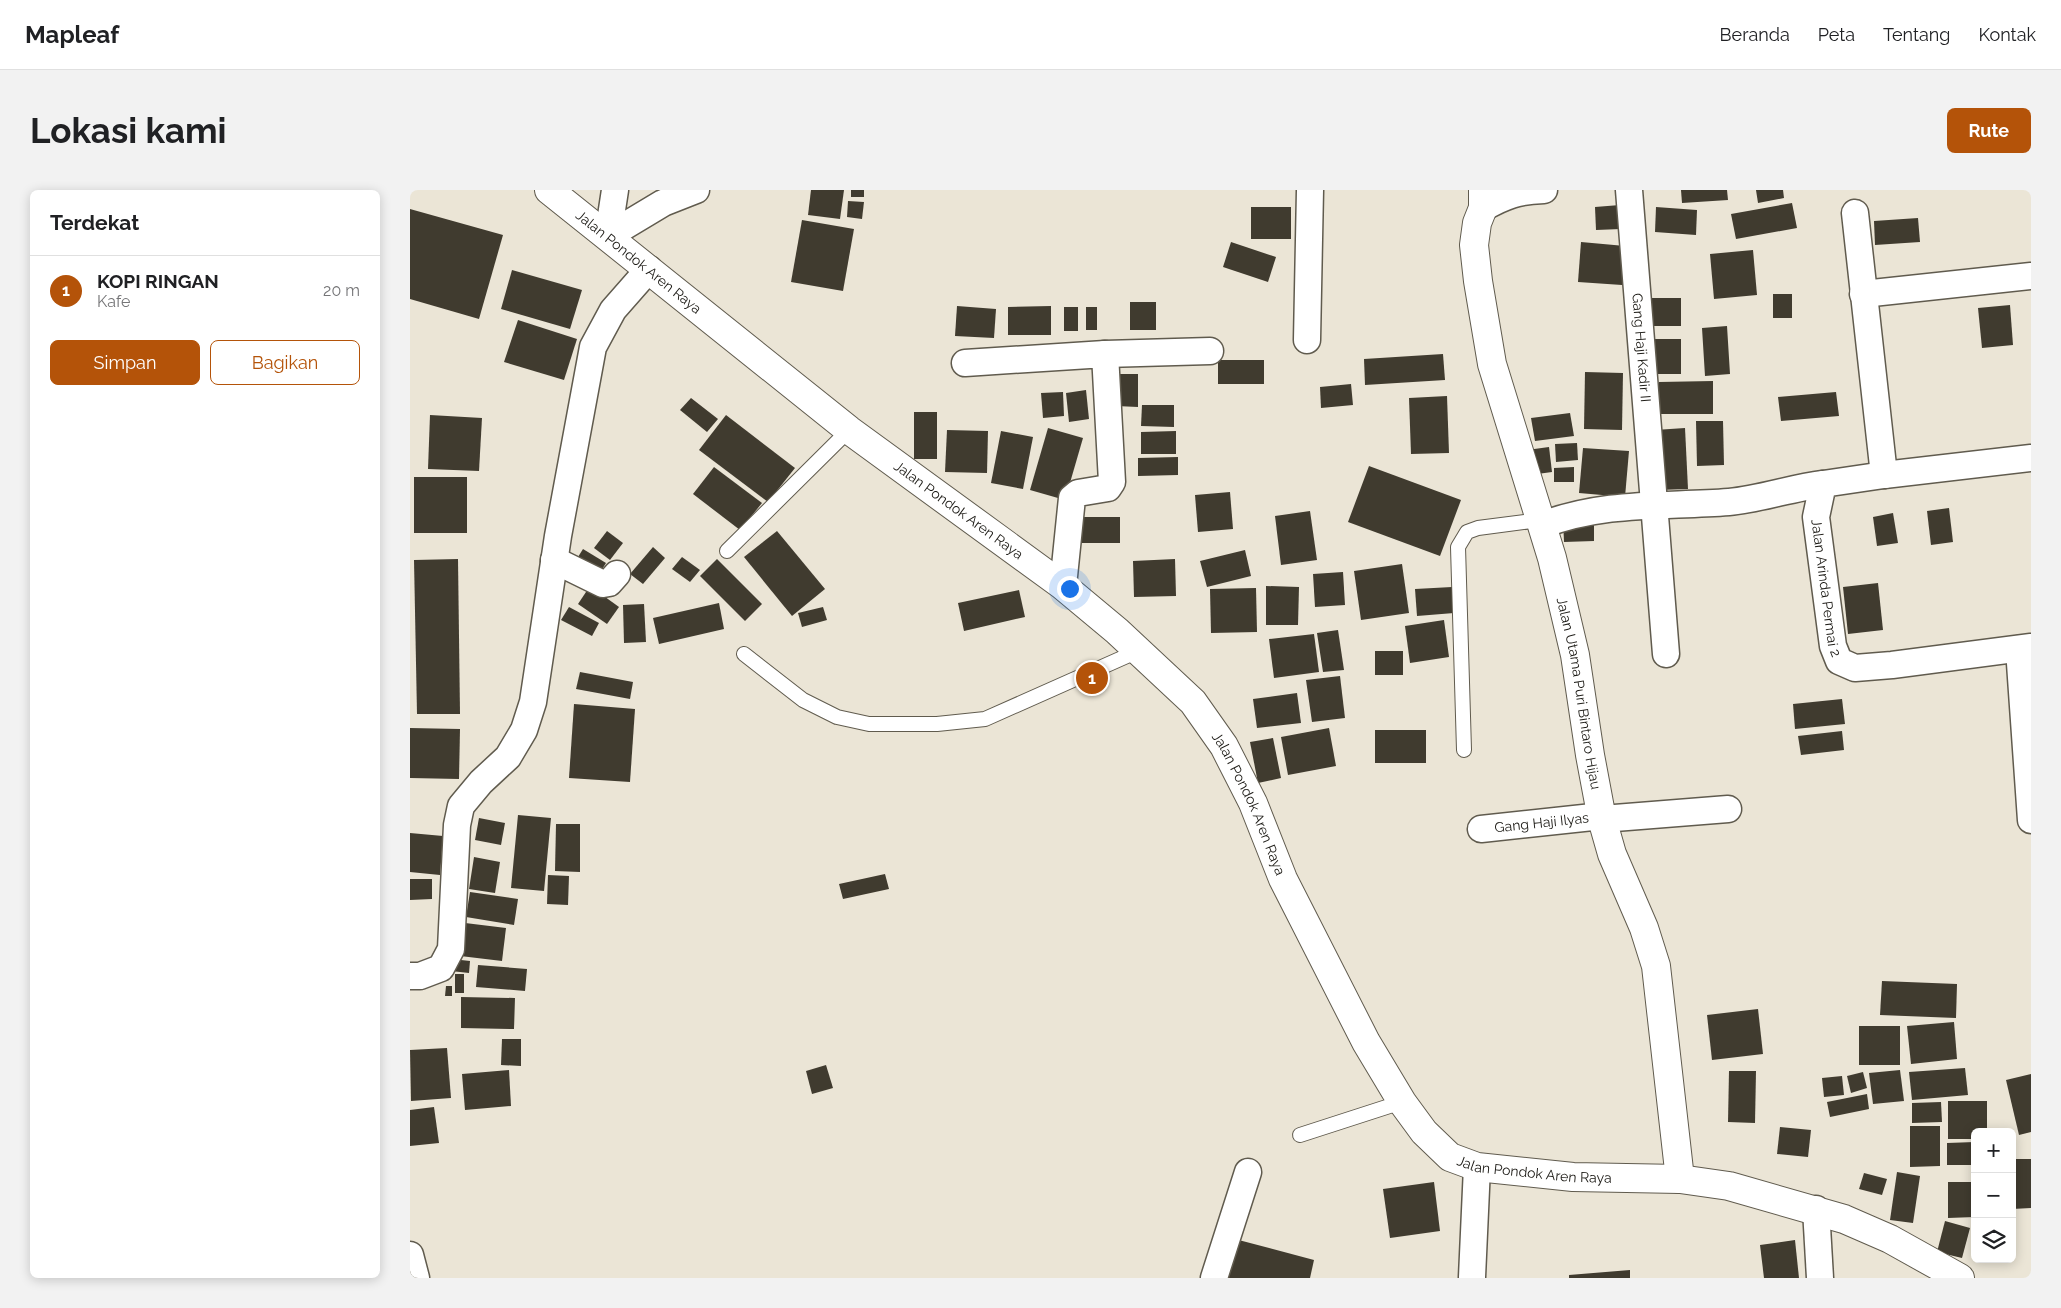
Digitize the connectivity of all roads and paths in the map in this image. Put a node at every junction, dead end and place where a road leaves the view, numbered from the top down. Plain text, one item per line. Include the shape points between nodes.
1 (549, 190) edge
2 (615, 190) edge
3 (696, 190) edge
4 (1310, 190) edge
5 (1544, 190) edge
6 (1629, 190) edge
7 (1483, 199) edge
8 (1855, 213) dead end
9 (608, 236) junction
10 (649, 269) junction
11 (2031, 276) edge
12 (1863, 294) junction
13 (1307, 340) dead end
14 (1210, 351) dead end
15 (1105, 354) junction
16 (965, 363) dead end
17 (849, 430) junction
18 (2031, 458) edge
19 (1884, 474) junction
20 (1822, 484) junction
21 (1654, 504) junction
22 (1541, 522) junction
23 (727, 552) dead end
24 (554, 560) junction
25 (617, 574) dead end
26 (1063, 586) junction
27 (2025, 648) edge
28 (1138, 651) junction
29 (744, 654) dead end
30 (1666, 654) dead end
31 (1464, 750) dead end
32 (1728, 809) dead end
33 (1602, 817) junction
34 (2031, 820) edge
35 (1481, 830) dead end
36 (410, 976) edge
37 (1402, 1102) junction
38 (1300, 1135) dead end
39 (1477, 1167) junction
40 (1248, 1172) dead end
41 (1680, 1179) junction
42 (1816, 1209) junction
43 (410, 1256) edge
44 (1472, 1277) edge
45 (416, 1278) edge
46 (1214, 1278) edge
47 (1820, 1278) edge
48 (1960, 1278) edge

1 - 9 main road, Jalan Pondok Aren Raya
2 - 9 street
3 - 9 street via 662,203
4 - 13 street
5 - 7 street, Jalan Utama Puri Bintaro Hijau
6 - 21 street, Gang Haji Kadir II
7 - 22 main road, Jalan Utama Puri Bintaro Hijau via 1474,245 1492,364
8 - 12 street
9 - 10 main road, Jalan Pondok Aren Raya
10 - 17 main road, Jalan Pondok Aren Raya
10 - 24 street via 613,310 593,347
11 - 12 street
12 - 19 street
14 - 15 street
15 - 16 street
15 - 26 street via 1112,482 1108,488 1078,493 1072,498
17 - 23 lane
17 - 26 main road, Jalan Pondok Aren Raya
18 - 19 street
19 - 20 street
20 - 21 street via 1737,501
20 - 27 street, Jalan Arinda Permai 2 via 1816,517 1833,646 1839,661 1855,668
21 - 22 street via 1616,506
21 - 30 street, Gang Haji Kadir II
22 - 31 lane via 1478,528 1467,532 1458,547
22 - 33 main road, Jalan Utama Puri Bintaro Hijau via 1575,655
24 - 25 street via 603,584 609,583
24 - 36 street via 533,702 524,730 508,757 461,806 457,825 451,948 441,968
26 - 28 main road, Jalan Pondok Aren Raya
27 - 34 street, Jalan Arinda Permai 2
28 - 29 lane via 985,719 936,724 869,724 837,717 802,700
28 - 37 main road, Jalan Pondok Aren Raya via 1193,702 1224,746 1335,984
32 - 33 street, Gang Haji Ilyas
33 - 35 street, Gang Haji Ilyas
33 - 41 main road, Jalan Utama Puri Bintaro Hijau via 1612,854 1644,928 1656,966
37 - 38 lane
37 - 39 main road, Jalan Pondok Aren Raya via 1424,1132 1450,1157
39 - 41 main road, Jalan Pondok Aren Raya via 1573,1177
39 - 44 street
40 - 46 street
41 - 42 main road, Jalan Pondok Aren Raya via 1729,1186
42 - 47 street
42 - 48 main road, Jalan Pondok Aren Raya via 1890,1240
43 - 45 street

